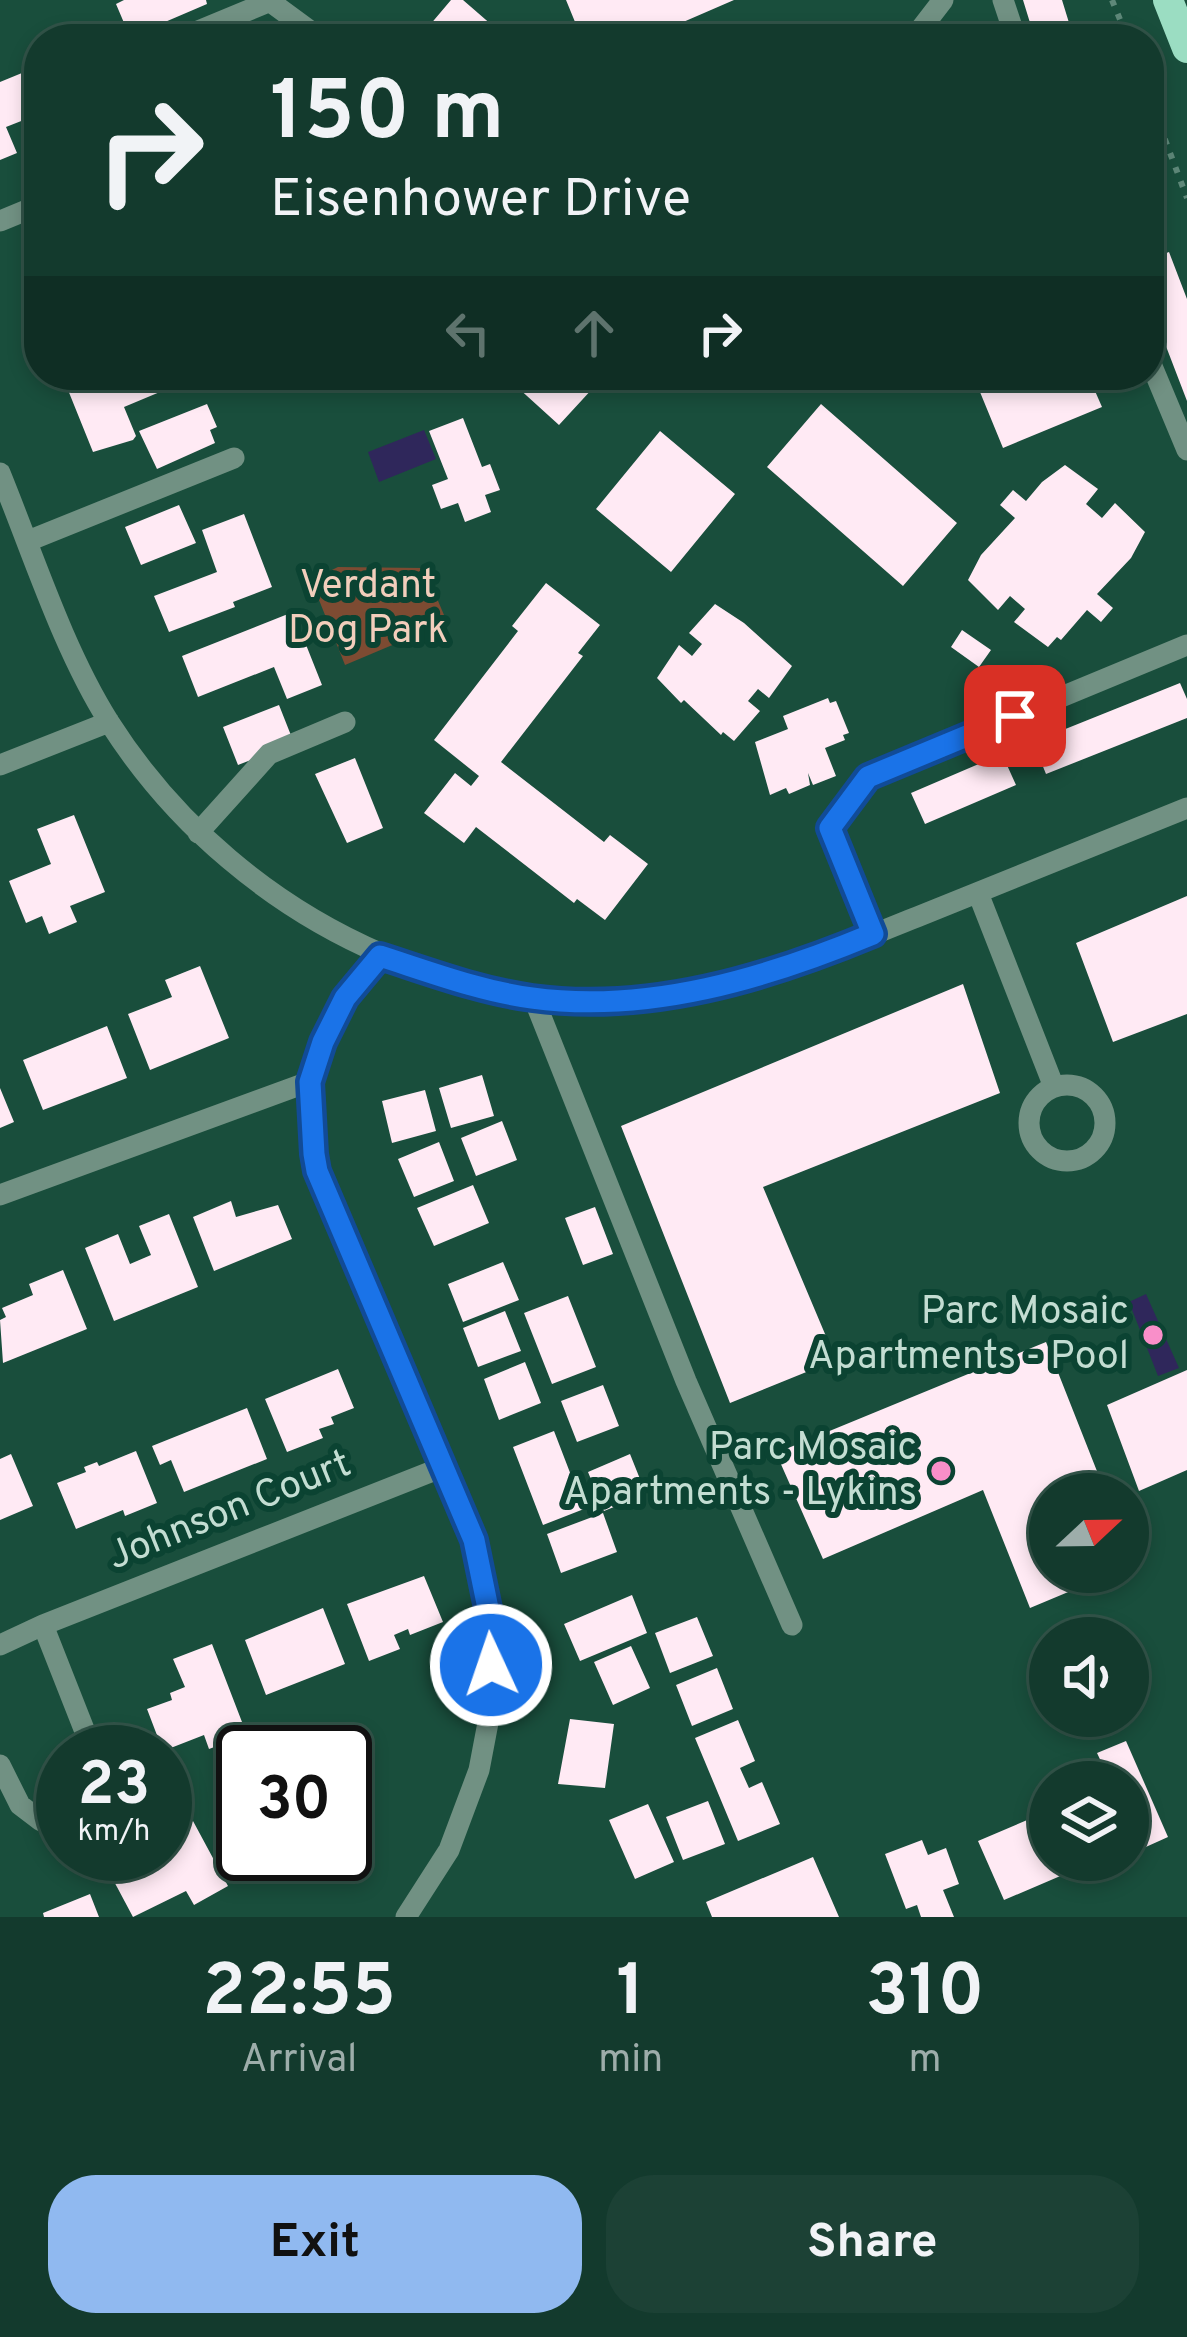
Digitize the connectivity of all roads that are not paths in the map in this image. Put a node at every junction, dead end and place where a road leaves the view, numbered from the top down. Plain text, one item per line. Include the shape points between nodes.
1 (943, 0) edge
2 (1168, 0) edge
3 (270, 1) edge
4 (215, 24) edge
5 (301, 24) edge
6 (925, 24) edge
7 (1187, 48) edge
8 (1162, 390) edge
9 (1187, 450) edge
10 (234, 458) dead end
11 (0, 472) edge
12 (28, 542) junction
13 (1187, 645) edge
14 (109, 722) junction
15 (345, 722) dead end
16 (0, 765) edge
17 (1187, 808) edge
18 (198, 833) junction
19 (978, 892) junction
20 (873, 934) junction
21 (380, 956) junction
22 (534, 999) junction
23 (310, 1082) junction
24 (1054, 1087) dead end
25 (0, 1195) edge
26 (443, 1466) junction
27 (43, 1624) junction
28 (792, 1625) dead end
29 (0, 1646) edge
30 (83, 1725) edge
31 (0, 1765) edge
32 (36, 1817) edge
33 (406, 1917) edge

1 - 6 street
2 - 7 main road
3 - 4 street
3 - 5 street
8 - 9 street
10 - 12 street
11 - 12 street
12 - 14 street
13 - 20 street via 868,777 830,828
14 - 16 street
14 - 18 street
15 - 18 street via 268,754
17 - 19 street
18 - 21 street via 301,915
19 - 20 street
19 - 24 street
20 - 22 street via 735,984 630,1000
21 - 22 street
21 - 23 street via 345,998
22 - 28 street
23 - 25 street
23 - 26 street via 317,1171
26 - 27 street, Johnson Court
26 - 33 street via 474,1540 488,1608 491,1707 479,1770 449,1850
27 - 29 street, Johnson Court
27 - 30 street
31 - 32 street via 20,1805

